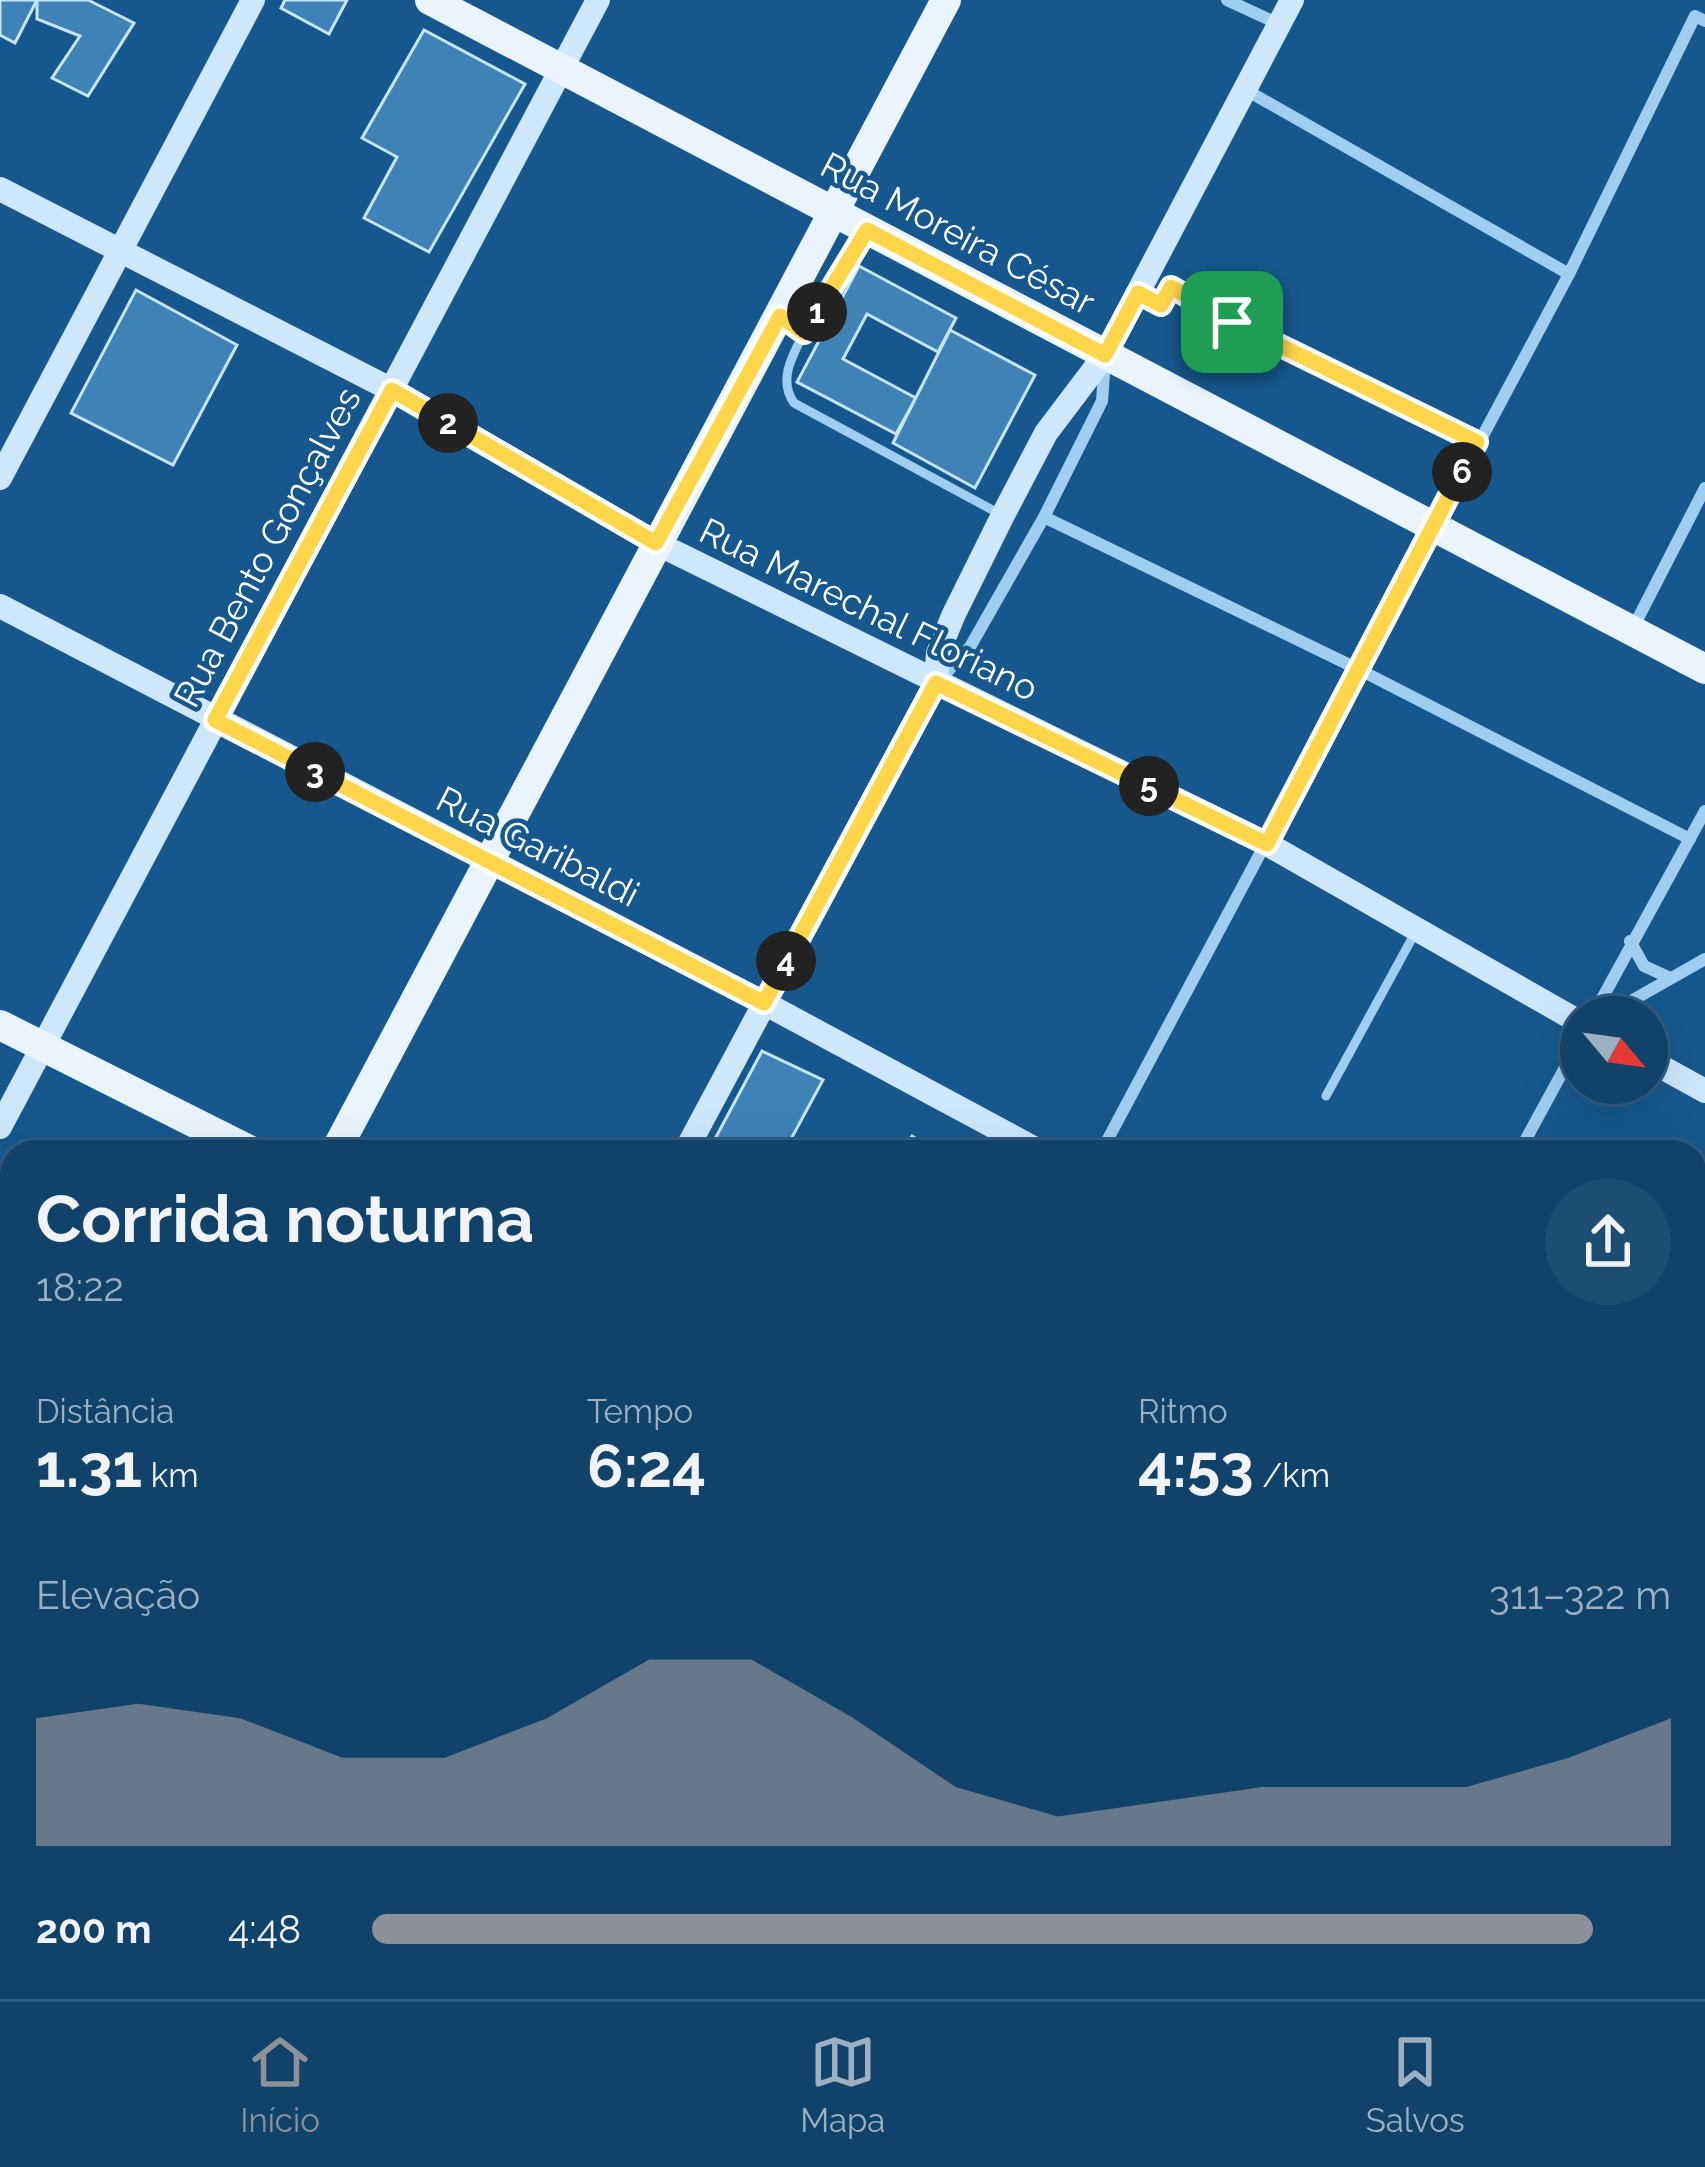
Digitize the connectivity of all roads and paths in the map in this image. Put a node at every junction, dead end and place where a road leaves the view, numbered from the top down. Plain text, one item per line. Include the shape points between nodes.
1 (253, 0) edge
2 (430, 0) edge
3 (598, 0) edge
4 (946, 0) edge
5 (1227, 0) edge
6 (1292, 0) edge
7 (1700, 18) edge
8 (1279, 25) junction
9 (562, 69) junction
10 (1245, 89) junction
11 (0, 189) edge
12 (835, 212) junction
13 (867, 230) junction
14 (120, 252) junction
15 (1569, 274) junction
16 (1138, 293) junction
17 (1232, 322) joint
18 (792, 325) junction
19 (1105, 355) junction
20 (392, 390) junction
21 (1477, 442) junction
22 (0, 478) edge
23 (1705, 488) edge
24 (1003, 515) junction
25 (1044, 517) junction
26 (1432, 527) junction
27 (656, 543) junction
28 (0, 607) edge
29 (1632, 630) junction
30 (1705, 669) edge
31 (1360, 670) junction
32 (936, 683) junction
33 (215, 720) junction
34 (1705, 812) edge
35 (1690, 839) junction
36 (1267, 844) junction
37 (490, 862) junction
38 (1417, 931) junction
39 (1630, 941) junction
40 (1705, 958) edge
41 (1668, 977) junction
42 (1602, 996) edge
43 (1637, 996) edge
44 (764, 1003) junction
45 (1560, 1011) edge
46 (0, 1025) edge
47 (42, 1047) junction
48 (1668, 1071) edge
49 (1560, 1077) edge
50 (1705, 1091) edge
51 (1326, 1096) dead end
52 (0, 1127) edge
53 (229, 1140) edge
54 (341, 1140) edge
55 (691, 1140) edge
56 (1019, 1140) edge
57 (1107, 1140) edge
58 (1526, 1140) edge

1 - 14 street
2 - 9 main road, Rua Moreira César
3 - 9 street, Rua Bento Gonçalves
4 - 12 main road
5 - 8 street
6 - 8 street
7 - 15 street
8 - 10 street
9 - 12 main road, Rua Moreira César
9 - 20 street, Rua Bento Gonçalves
10 - 15 street
10 - 16 street
11 - 14 street, Rua Marechal Floriano
12 - 13 main road, Rua Moreira César
12 - 18 main road
13 - 18 lane
13 - 19 main road, Rua Moreira César
14 - 20 street, Rua Marechal Floriano
14 - 22 street
15 - 21 street
16 - 17 path via 1161,305 1171,287
16 - 19 street
17 - 21 street
18 - 24 lane via 785,378 794,403
18 - 27 main road
19 - 24 street via 1046,433
19 - 25 street via 1102,401
19 - 26 main road, Rua Moreira César
20 - 27 street, Rua Marechal Floriano
20 - 33 street, Rua Bento Gonçalves
21 - 26 street
23 - 29 street
24 - 32 street via 938,653
25 - 31 street
25 - 32 street via 970,647
26 - 29 main road, Rua Moreira César
26 - 31 street
27 - 32 street, Rua Marechal Floriano
27 - 37 main road
28 - 33 street, Rua Garibaldi
29 - 30 main road, Rua Moreira César
31 - 35 street
31 - 36 street
32 - 36 street, Rua Marechal Floriano
32 - 44 street
33 - 37 street, Rua Garibaldi
33 - 47 street, Rua Bento Gonçalves
34 - 35 street
35 - 39 street
36 - 38 street, Rua Marechal Floriano
36 - 57 street
37 - 44 street, Rua Garibaldi
37 - 54 main road
38 - 45 street, Rua Marechal Floriano
38 - 51 lane
39 - 41 street via 1644,966
39 - 42 street
40 - 41 street
41 - 43 street
44 - 55 street
44 - 56 street, Rua Garibaldi
46 - 47 main road
47 - 52 street, Rua Bento Gonçalves
47 - 53 main road
48 - 50 street
49 - 58 street

